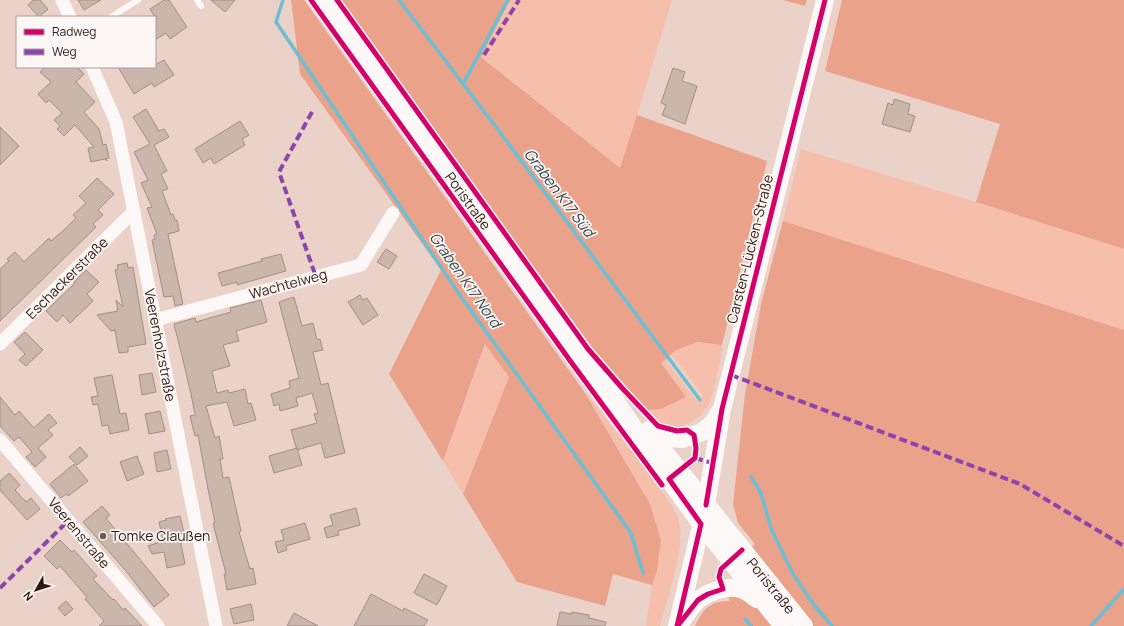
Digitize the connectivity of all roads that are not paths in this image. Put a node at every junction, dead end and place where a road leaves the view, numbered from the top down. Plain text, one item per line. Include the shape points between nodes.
1 (62, 0) edge
2 (138, 0) edge
3 (198, 0) edge
4 (323, 0) edge
5 (825, 0) edge
6 (201, 6) dead end
7 (70, 16) edge
8 (113, 16) edge
9 (92, 68) edge
10 (134, 211) junction
11 (393, 213) dead end
12 (156, 320) junction
13 (0, 344) edge
14 (615, 400) junction
15 (722, 409) junction
16 (644, 427) junction
17 (0, 440) edge
18 (706, 505) junction
19 (700, 524) junction
20 (766, 605) junction
21 (158, 626) edge
22 (216, 626) edge
23 (677, 626) edge
24 (783, 626) edge
25 (804, 626) edge

1 - 7 street
2 - 8 lane
3 - 6 lane
4 - 14 main road, Poristraße via 571,344
5 - 15 main road, Carsten-Lücken-Straße
9 - 10 street, Veerenholzstraße via 116,122
10 - 12 street, Veerenholzstraße
10 - 13 street, Eschackerstraße
11 - 12 street, Wachtelweg via 361,265
12 - 22 street, Veerenholzstraße
14 - 16 main road, Poristraße
14 - 19 main road, Poristraße
15 - 16 main road via 713,423 702,432 682,439 660,437
15 - 18 main road, Carsten-Lücken-Straße
16 - 18 main road, Poristraße
17 - 21 street, Veerenstraße
18 - 19 main road, Carsten-Lücken-Straße
18 - 25 main road, Poristraße
19 - 20 main road, Poristraße
19 - 23 main road, Carsten-Lücken-Straße
20 - 23 main road via 742,589 723,589 698,600
20 - 24 main road, Poristraße

